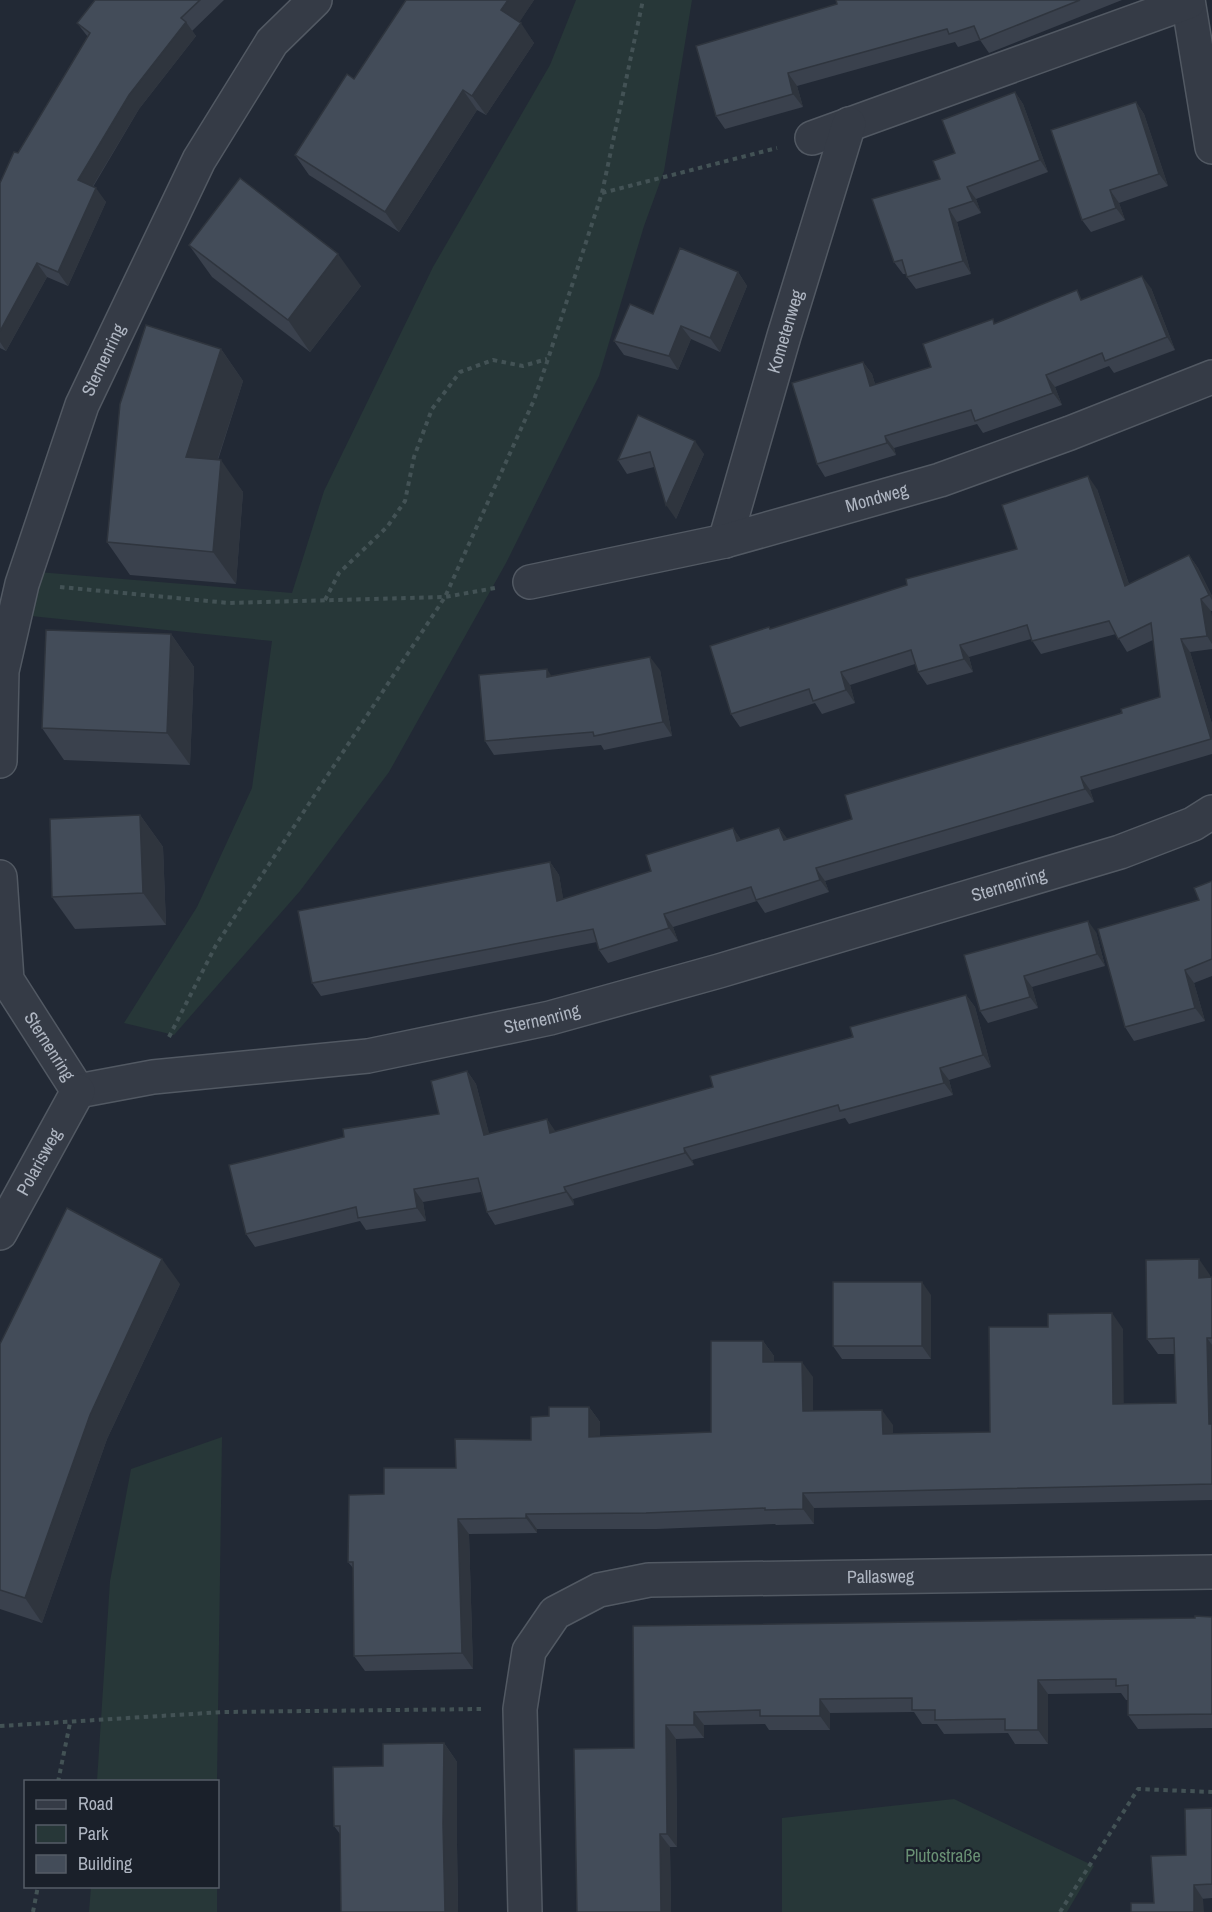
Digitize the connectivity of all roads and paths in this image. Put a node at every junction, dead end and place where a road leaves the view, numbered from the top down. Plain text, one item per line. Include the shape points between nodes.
1 (315, 0) edge
2 (643, 0) edge
3 (1188, 1) edge
4 (849, 124) junction
5 (812, 138) joint
6 (1212, 147) edge
7 (602, 193) junction
8 (548, 359) junction
9 (1212, 377) edge
10 (725, 541) junction
11 (530, 582) joint
12 (22, 584) junction
13 (445, 597) junction
14 (325, 600) junction
15 (0, 761) edge
16 (1212, 812) edge
17 (0, 877) edge
18 (153, 1077) junction
19 (78, 1090) junction
20 (0, 1233) edge
21 (1212, 1572) edge
22 (520, 1709) junction
23 (69, 1723) junction
24 (0, 1726) edge
25 (58, 1780) edge
26 (1212, 1792) edge
27 (38, 1888) edge
28 (33, 1912) edge
29 (525, 1912) edge
30 (1060, 1912) edge

1 - 12 street, Sternenring via 272,42 199,160 82,405
2 - 7 path
3 - 4 street
3 - 6 street
4 - 5 street
4 - 10 street, Kometenweg
5 - 7 path
7 - 8 path
8 - 13 path via 534,400
8 - 14 path via 524,366 493,360 460,372 432,409 414,457 405,501 387,527 339,573
9 - 10 street, Mondweg via 940,480
10 - 11 street, Mondweg
11 - 13 path
12 - 14 path via 229,603
12 - 15 street, Sternenring via 2,671
13 - 14 path
13 - 18 path via 216,945 171,1032
16 - 18 street, Sternenring via 1193,824 1120,852 550,1018 368,1056
17 - 19 street, Sternenring via 7,980
18 - 19 street, Sternenring
19 - 20 street, Polarisweg
21 - 22 street, Pallasweg via 649,1580 599,1590 555,1613 529,1652
22 - 23 path via 224,1712
22 - 29 street
23 - 24 path
23 - 25 path
26 - 30 path via 1138,1789
27 - 28 path

